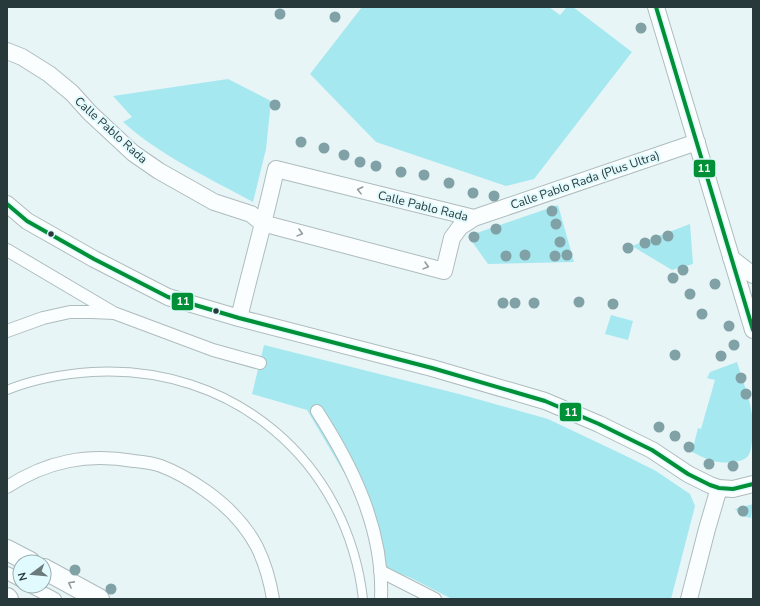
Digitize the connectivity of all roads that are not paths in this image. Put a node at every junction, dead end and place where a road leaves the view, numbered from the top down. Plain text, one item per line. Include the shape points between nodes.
1 (656, 7) edge
2 (7, 51) edge
3 (697, 142) junction
4 (7, 204) edge
5 (474, 218) junction
6 (262, 223) junction
7 (7, 250) edge
8 (731, 258) junction
9 (753, 275) edge
10 (114, 313) junction
11 (239, 318) junction
12 (753, 330) edge
13 (7, 331) edge
14 (260, 363) dead end
15 (7, 390) edge
16 (317, 411) dead end
17 (753, 484) edge
18 (7, 487) edge
19 (719, 488) junction
20 (380, 571) junction
21 (52, 573) edge
22 (45, 594) edge
23 (55, 599) edge
24 (99, 599) edge
25 (273, 599) edge
26 (363, 599) edge
27 (381, 599) edge
28 (435, 599) edge
29 (689, 599) edge

1 - 3 street
2 - 6 street, Calle Pablo Rada via 49,74 133,152 159,171 214,202 251,214
3 - 5 street, Calle Pablo Rada (Plus Ultra)
3 - 8 street
4 - 11 street via 27,221 168,297
6 -> 5 street, Calle Pablo Rada via 444,271 452,238 460,227
5 -> 6 street, Calle Pablo Rada via 276,169
6 - 11 street
7 - 10 street
8 - 9 street
8 - 12 street
10 - 13 street via 70,312 43,318
10 - 14 street via 213,350
11 - 19 street via 432,368 545,402 652,450 694,477
15 - 26 lane via 52,376 84,372 130,372 187,383 210,391 248,411 293,448 317,476 338,511 351,544
16 - 20 street via 353,473 366,506
17 - 19 street via 733,489
18 - 25 street via 52,465 80,459 117,458 167,469 195,483 237,518 257,547
19 - 29 street
20 - 27 street
20 - 28 street
24 -> 21 street
22 - 23 street

